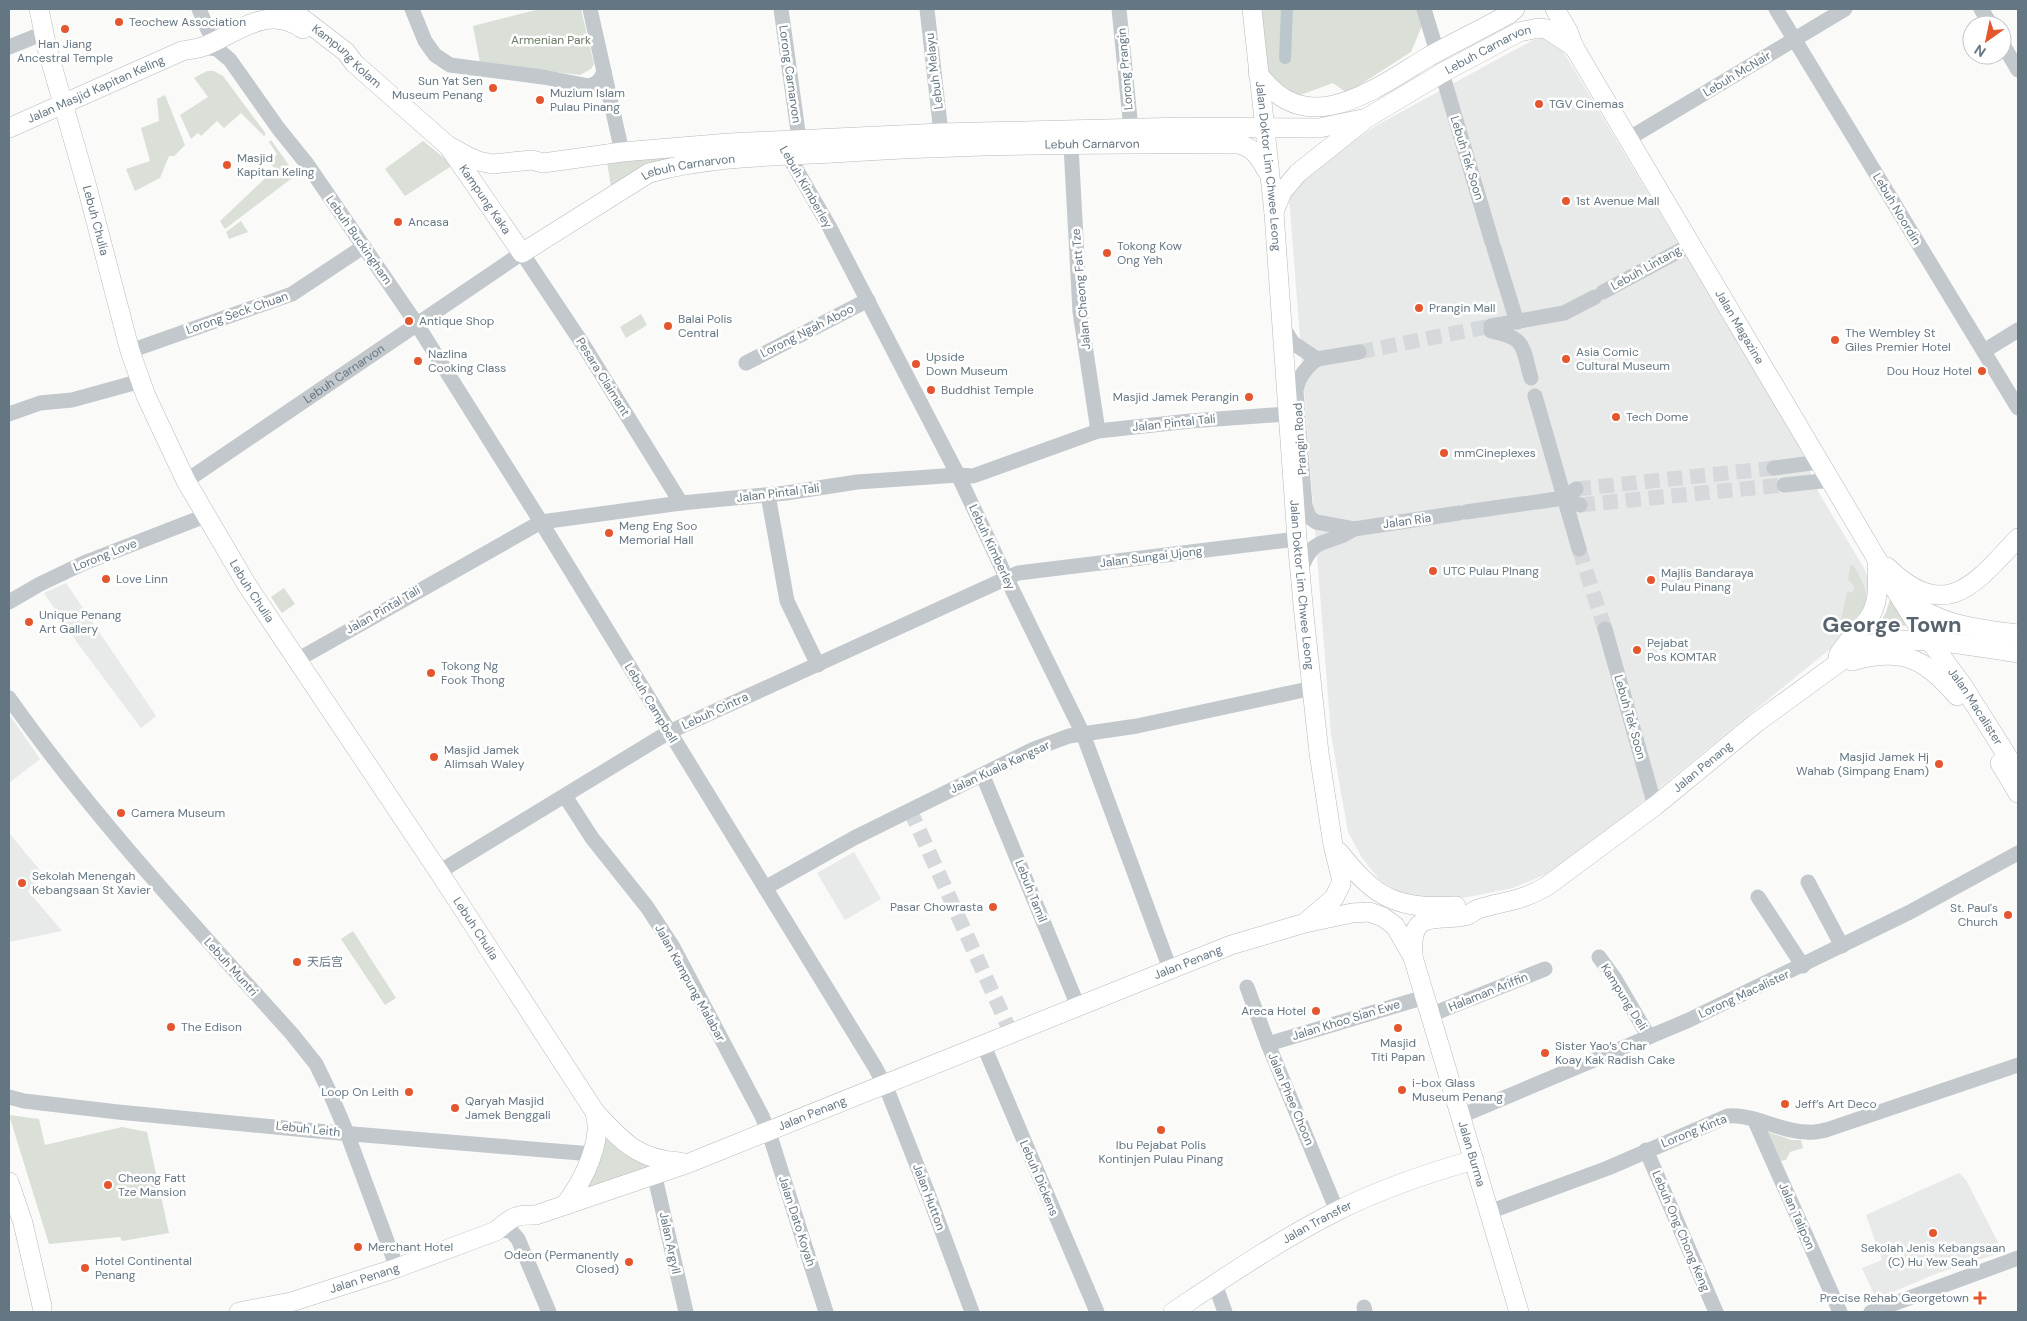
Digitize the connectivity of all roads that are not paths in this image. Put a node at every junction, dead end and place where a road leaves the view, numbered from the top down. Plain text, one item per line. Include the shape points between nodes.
1 (39, 9) edge
2 (199, 9) edge
3 (255, 9) edge
4 (290, 9) edge
5 (412, 9) edge
6 (590, 9) edge
7 (781, 9) edge
8 (927, 9) edge
9 (1119, 9) edge
10 (1252, 9) edge
11 (1424, 9) edge
12 (1515, 9) edge
13 (1555, 9) edge
14 (1776, 9) edge
15 (1845, 9) edge
16 (44, 33) junction
17 (206, 39) junction
18 (1794, 40) junction
19 (9, 47) edge
20 (1574, 47) junction
21 (1437, 52) junction
22 (354, 63) junction
23 (604, 71) junction
24 (1258, 73) junction
25 (1442, 73) junction
26 (589, 86) junction
27 (63, 105) junction
28 (614, 113) junction
29 (1366, 118) junction
30 (9, 128) edge
31 (1264, 128) junction
32 (1130, 129) junction
33 (941, 133) junction
34 (799, 139) junction
35 (1628, 139) junction
36 (448, 145) junction
37 (1071, 146) junction
38 (784, 148) junction
39 (622, 152) junction
40 (543, 163) junction
41 (1269, 174) junction
42 (483, 196) junction
43 (1274, 212) junction
44 (1690, 244) junction
45 (363, 247) junction
46 (522, 253) junction
47 (868, 300) junction
48 (1517, 322) junction
49 (416, 323) junction
50 (1281, 323) junction
51 (2018, 330) edge
52 (130, 351) junction
53 (1984, 351) junction
54 (1359, 352) tunnel mouth
55 (1317, 359) junction
56 (746, 363) dead end
57 (1531, 378) dead end
58 (141, 381) junction
59 (1535, 396) dead end
60 (2018, 408) edge
61 (9, 414) edge
62 (1287, 414) junction
63 (1098, 431) junction
64 (1819, 462) junction
65 (1774, 468) tunnel mouth
66 (958, 475) junction
67 (1831, 480) junction
68 (186, 481) junction
69 (1784, 485) tunnel mouth
70 (1570, 493) junction
71 (768, 495) junction
72 (681, 503) junction
73 (1580, 505) dead end
74 (205, 516) junction
75 (541, 522) junction
76 (1316, 522) joint
77 (1354, 529) junction
78 (2018, 538) edge
79 (1297, 539) junction
80 (1579, 549) tunnel mouth
81 (1877, 557) junction
82 (1300, 572) junction
83 (1006, 578) junction
84 (1891, 583) junction
85 (9, 602) edge
86 (1605, 629) tunnel mouth
87 (2018, 634) edge
88 (1931, 642) junction
89 (2018, 653) edge
90 (297, 660) junction
91 (818, 665) junction
92 (1834, 665) junction
93 (1313, 688) junction
94 (9, 698) edge
95 (669, 732) junction
96 (1083, 734) junction
97 (2018, 773) edge
98 (983, 776) junction
99 (2018, 793) edge
100 (564, 796) junction
101 (1655, 806) junction
102 (1333, 845) junction
103 (2018, 853) edge
104 (438, 872) junction
105 (1808, 882) dead end
106 (765, 888) junction
107 (1758, 897) dead end
108 (1477, 909) junction
109 (1383, 917) joint
110 (1305, 923) junction
111 (1842, 946) junction
112 (1412, 957) junction
113 (1599, 958) dead end
114 (1803, 966) junction
115 (1170, 969) junction
116 (1545, 969) dead end
117 (1247, 987) dead end
118 (1425, 997) junction
119 (1078, 1006) junction
120 (1430, 1015) junction
121 (1648, 1037) junction
122 (983, 1044) junction
123 (1268, 1044) junction
124 (2018, 1065) edge
125 (884, 1083) junction
126 (14, 1101) edge
127 (595, 1112) junction
128 (1461, 1116) junction
129 (1754, 1119) junction
130 (768, 1130) junction
131 (348, 1133) junction
132 (1646, 1150) junction
133 (592, 1154) junction
134 (1474, 1160) junction
135 (689, 1163) junction
136 (654, 1173) junction
137 (9, 1182) edge
138 (565, 1205) junction
139 (1338, 1211) junction
140 (1489, 1212) junction
141 (536, 1215) junction
142 (498, 1230) junction
143 (522, 1247) junction
144 (2018, 1258) edge
145 (396, 1268) junction
146 (1215, 1284) junction
147 (44, 1310) edge
148 (239, 1312) edge
149 (549, 1312) edge
150 (686, 1312) edge
151 (826, 1312) edge
152 (972, 1312) edge
153 (1097, 1312) edge
154 (1173, 1312) edge
155 (1226, 1312) edge
156 (1519, 1312) edge
157 (1716, 1312) edge
158 (1840, 1312) edge
159 (1872, 1312) edge

1 - 16 main road, Lebuh Chulia
2 - 17 street
3 - 17 main road, Jalan Masjid Kapitan Keling
4 - 22 main road, Kampung Kolam via 346,52
5 - 26 street via 430,48 450,65
6 - 23 street
7 - 34 street, Lorong Carnarvon
8 - 33 street, Lebuh Melayu
9 - 32 street, Lorong Prangin
10 - 24 main road, Jalan Doktor Lim Chwee Leong
11 - 21 street
12 - 21 main road, Lebuh Carnarvon
13 - 20 main road, Jalan Magazine
14 - 18 street, Lebuh Noordin
15 - 18 street, Lebuh McNair
16 - 19 street
16 - 27 main road, Lebuh Chulia
17 - 22 main road, Jalan Masjid Kapitan Keling via 258,21 284,19
17 - 27 main road, Jalan Masjid Kapitan Keling via 195,37 182,51
17 - 45 street, Lebuh Buckingham via 230,60
18 - 35 street, Lebuh McNair
18 - 53 street, Lebuh Noordin
20 - 25 main road, Lebuh Carnarvon via 1547,29 1529,29
20 - 35 main road, Jalan Magazine
21 - 24 main road, Lebuh Carnarvon via 1357,99 1335,106 1307,106 1279,96 1268,88
22 - 36 main road, Kampung Kolam
23 - 26 street via 601,79
23 - 28 street
24 - 31 main road, Jalan Doktor Lim Chwee Leong
25 - 29 main road, Lebuh Carnarvon
25 - 48 street, Lebuh Tek Soon
26 - 28 street
27 - 30 main road, Jalan Masjid Kapitan Keling
27 - 52 main road, Lebuh Chulia
28 - 39 street
29 - 31 main road, Lebuh Carnarvon via 1319,128
29 - 43 main road via 1298,173 1282,192
31 - 32 main road, Lebuh Carnarvon
31 - 41 main road, Jalan Doktor Lim Chwee Leong
32 - 33 main road, Lebuh Carnarvon
33 - 34 main road, Lebuh Carnarvon
34 - 38 main road, Lebuh Carnarvon
35 - 44 main road, Jalan Magazine
36 - 40 main road, Lebuh Carnarvon via 487,163 532,160
36 - 42 main road, Kampung Kaka
37 - 38 main road, Lebuh Carnarvon
37 - 41 main road, Lebuh Carnarvon via 1239,144 1258,155
37 - 63 street, Jalan Cheong Fatt Tze via 1080,312
38 - 39 main road, Lebuh Carnarvon
38 - 46 main road, Lebuh Carnarvon via 649,174
38 - 47 street, Lebuh Kimberley
39 - 40 main road, Lebuh Carnarvon
40 - 42 main road, Lebuh Carnarvon via 536,168 497,172 490,178
41 - 43 main road, Jalan Doktor Lim Chwee Leong
42 - 46 main road, Kampung Kaka
43 - 50 main road, Jalan Doktor Lim Chwee Leong
44 - 48 street, Lebuh Lintang via 1564,313
44 - 64 main road, Jalan Magazine
45 - 49 street, Lebuh Buckingham
45 - 52 street, Lorong Seck Chuan via 292,294
46 - 49 street, Lebuh Carnarvon
46 - 72 street, Pesara Claimant
47 - 56 street, Lorong Ngah Aboo
47 - 66 street, Lebuh Kimberley
48 - 57 street, Lebuh Lintang via 1491,328 1519,340
49 - 68 street, Lebuh Carnarvon
49 - 75 street, Lebuh Campbell
50 - 55 street, Jalan Doktor Lim Chwee Leong via 1293,343
50 - 62 main road, Jalan Doktor Lim Chwee Leong
51 - 53 street
52 - 58 main road, Lebuh Chulia
53 - 60 street, Lebuh Noordin
54 - 55 street
55 - 76 street, Prangin Road via 1306,368 1296,391 1305,505 1309,517
58 - 61 street via 72,400 40,403
58 - 68 main road, Lebuh Chulia
59 - 70 street
62 - 63 street, Jalan Pintal Tali
62 - 79 main road, Jalan Doktor Lim Chwee Leong
63 - 66 street, Jalan Pintal Tali via 973,476
64 - 65 street
64 - 67 main road, Jalan Magazine
66 - 71 street, Jalan Pintal Tali via 857,482
66 - 83 street, Lebuh Kimberley
67 - 69 street
67 - 81 main road, Jalan Magazine
68 - 74 main road, Lebuh Chulia
70 - 73 street
70 - 77 street, Jalan Ria
70 - 80 street
71 - 72 street, Jalan Pintal Tali
71 - 91 street via 787,601
72 - 75 street, Jalan Pintal Tali
74 - 85 street, Lorong Love via 84,563
74 - 90 main road, Lebuh Chulia
75 - 90 street, Jalan Pintal Tali
75 - 95 street, Lebuh Campbell
76 - 77 street, Jalan Ria
77 - 82 street, Jalan Ria via 1312,547
78 - 81 main road via 1979,579 1948,595 1932,594 1912,586 1897,577
79 - 82 main road, Jalan Doktor Lim Chwee Leong
79 - 83 street, Jalan Sungai Ujong via 1023,572
81 - 84 main road, Jalan Magazine
81 - 92 main road via 1875,606
82 - 93 main road, Jalan Doktor Lim Chwee Leong
83 - 91 street, Lebuh Cintra
83 - 96 street, Lebuh Kimberley
84 - 87 main road via 1921,609 1938,618 1970,628
84 - 88 main road, Jalan Magazine
86 - 101 street, Lebuh Tek Soon
88 - 89 main road, Jalan Penang
88 - 92 main road, Jalan Penang via 1874,643 1860,647
88 - 97 main road, Jalan Macalister
90 - 104 main road, Lebuh Chulia
91 - 95 street, Lebuh Cintra
92 - 99 main road, Jalan Macalister via 1887,654 1928,666 1957,696
92 - 101 main road, Jalan Penang
93 - 96 street, Jalan Kuala Kangsar via 1137,726
93 - 102 main road, Jalan Doktor Lim Chwee Leong
94 - 131 street, Lebuh Muntri via 110,830 316,1064
95 - 100 street, Lebuh Cintra
95 - 106 street, Lebuh Campbell
96 - 98 street, Jalan Kuala Kangsar via 1034,749
96 - 115 street, Lebuh Kimberley
98 - 106 street, Jalan Kuala Kangsar via 854,838
98 - 119 street, Lebuh Tamil
100 - 104 street, Lebuh Cintra
100 - 130 street, Jalan Kampung Malabar via 673,947
101 - 108 main road, Jalan Penang via 1532,895
102 - 108 main road, Jalan Penang via 1362,881 1396,902 1415,907 1466,905
102 - 110 main road, Jalan Doktor Lim Chwee Leong via 1341,877 1338,891 1329,904
103 - 111 street, Lorong Macalister
104 - 127 main road, Lebuh Chulia
105 - 111 street
106 - 125 street, Lebuh Campbell
107 - 114 street
108 - 112 main road, Jalan Penang via 1468,915 1419,925 1414,934
109 - 110 main road, Jalan Penang via 1361,912
109 - 112 main road, Jalan Burma via 1395,926
110 - 115 main road, Jalan Penang via 1253,937
111 - 114 street, Lorong Macalister
112 - 118 main road, Jalan Burma
113 - 121 street, Kampung Deli via 1615,979
114 - 121 street, Lorong Macalister
115 - 119 main road, Jalan Penang
116 - 120 street, Halaman Ariffin
117 - 123 street, Jalan Phee Choon
118 - 120 main road, Jalan Burma
118 - 123 street, Jalan Khoo Sian Ewe
119 - 122 main road, Jalan Penang
120 - 128 main road, Jalan Burma
121 - 128 street, Lorong Macalister
122 - 125 main road, Jalan Penang
122 - 153 street, Lebuh Dickens
123 - 139 street, Jalan Phee Choon
124 - 129 street, Lorong Kinta via 1826,1130 1805,1133
125 - 130 main road, Jalan Penang
125 - 152 street, Jalan Hutton
126 - 131 street, Lebuh Leith
127 - 133 main road via 598,1130
127 - 135 main road, Lebuh Chulia via 635,1150 661,1161
128 - 134 main road, Jalan Burma
129 - 132 street, Lorong Kinta via 1728,1116
129 - 158 street, Jalan Talipon
130 - 135 main road, Jalan Penang
130 - 151 street, Jalan Dato Koyah
131 - 133 street, Lebuh Leith
131 - 145 street, Lebuh Muntri
132 - 140 street, Lorong Kinta via 1608,1168
132 - 157 street, Lebuh Ong Chong Keng
133 - 138 main road
134 - 139 main road, Jalan Transfer via 1400,1184
134 - 140 main road, Jalan Burma
135 - 136 main road, Jalan Penang
136 - 138 main road, Jalan Penang
136 - 150 street, Jalan Argyll
137 - 147 main road via 23,1223
138 - 141 main road, Jalan Penang
139 - 146 main road, Jalan Transfer
140 - 156 main road, Jalan Burma
141 - 142 main road, Jalan Penang via 522,1214 504,1222
141 - 143 street via 524,1231
142 - 143 street via 511,1231
142 - 145 main road, Jalan Penang
143 - 149 street
144 - 159 street
145 - 148 main road, Jalan Penang via 291,1302
146 - 154 main road, Jalan Transfer
146 - 155 street

